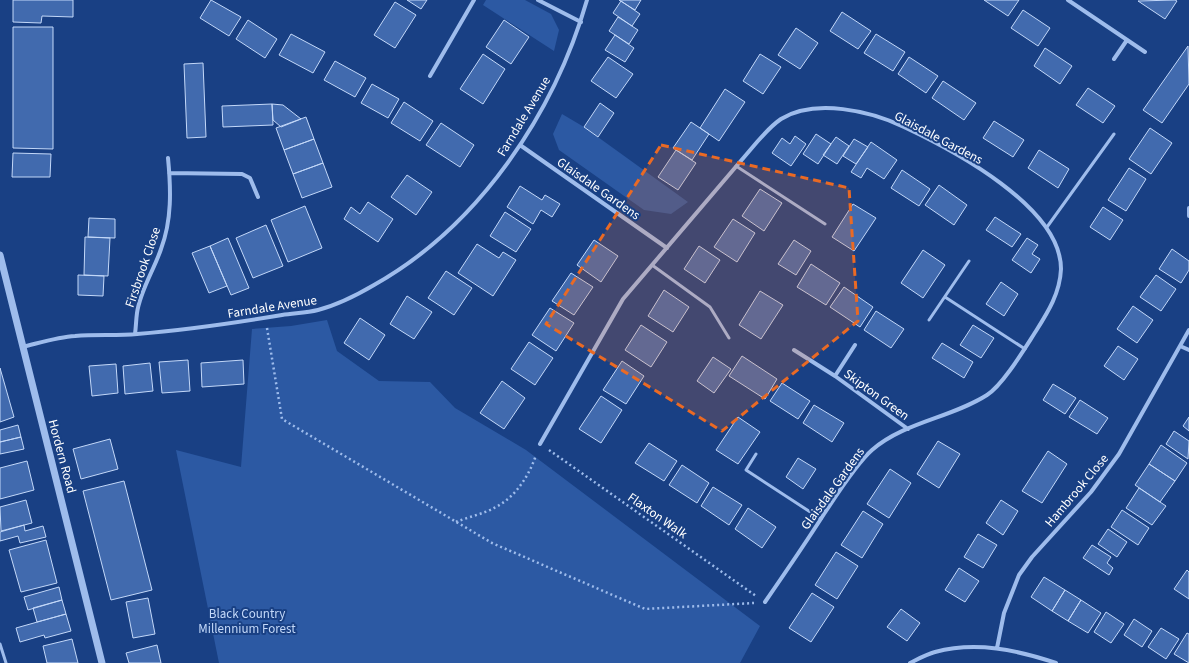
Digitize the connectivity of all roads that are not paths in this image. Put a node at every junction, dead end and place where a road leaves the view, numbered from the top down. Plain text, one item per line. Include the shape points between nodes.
1 (474, 0) edge
2 (538, 0) edge
3 (588, 0) edge
4 (1068, 0) edge
5 (581, 22) junction
6 (1127, 40) junction
7 (1145, 52) dead end
8 (1114, 59) dead end
9 (430, 76) dead end
10 (1114, 134) dead end
11 (520, 145) junction
12 (168, 158) dead end
13 (736, 166) junction
14 (170, 173) junction
15 (258, 197) dead end
16 (1189, 208) edge
17 (1189, 216) edge
18 (824, 224) dead end
19 (1047, 228) junction
20 (667, 248) junction
21 (0, 255) edge
22 (970, 261) dead end
23 (652, 265) junction
24 (946, 297) junction
25 (929, 320) dead end
26 (1189, 330) edge
27 (135, 334) junction
28 (729, 338) dead end
29 (854, 345) dead end
30 (1180, 346) junction
31 (22, 347) junction
32 (1024, 349) junction
33 (794, 350) dead end
34 (1189, 350) edge
35 (835, 376) junction
36 (908, 429) junction
37 (540, 444) road end
38 (756, 454) dead end
39 (821, 519) junction
40 (765, 602) road end
41 (0, 644) edge
42 (996, 648) junction
43 (6, 663) edge
44 (102, 663) edge
45 (910, 663) edge
46 (1056, 663) edge

1 - 9 street
2 - 5 street
3 - 5 street, Farndale Avenue
4 - 6 street
5 - 11 street, Farndale Avenue via 567,60
6 - 7 street
6 - 8 street
10 - 19 lane
11 - 20 street, Glaisdale Gardens
11 - 27 street, Farndale Avenue via 472,207 449,230 394,274 359,294 318,310
12 - 14 street, Firsbrook Close
13 - 18 lane
13 - 19 street, Glaisdale Gardens via 769,128 783,118 808,110 833,108 861,112 891,121 962,157 1031,208
13 - 20 street, Glaisdale Gardens
14 - 15 street via 242,174 250,178
14 - 27 street, Firsbrook Close via 166,232 141,298
16 - 17 street
19 - 32 street, Glaisdale Gardens via 1056,244 1061,268 1059,286 1052,305
20 - 23 street, Glaisdale Gardens
21 - 31 street, Hordern Road
22 - 24 lane
23 - 28 lane via 710,307
23 - 37 street, Glaisdale Gardens via 623,299
24 - 25 lane
24 - 32 lane
26 - 30 street, Hambrook Close
27 - 31 street, Farndale Avenue via 73,336
29 - 35 street, Skipton Green
30 - 34 street
30 - 42 street, Hambrook Close via 1119,454 1019,575 1004,613
31 - 44 street, Hordern Road
32 - 36 street, Glaisdale Gardens via 989,394 940,418
33 - 35 street, Skipton Green
35 - 36 street, Skipton Green
36 - 39 street, Glaisdale Gardens via 871,450
38 - 39 lane via 746,470
39 - 40 street, Glaisdale Gardens
41 - 43 lane
42 - 45 street via 965,647 935,652
42 - 46 street via 1026,653

